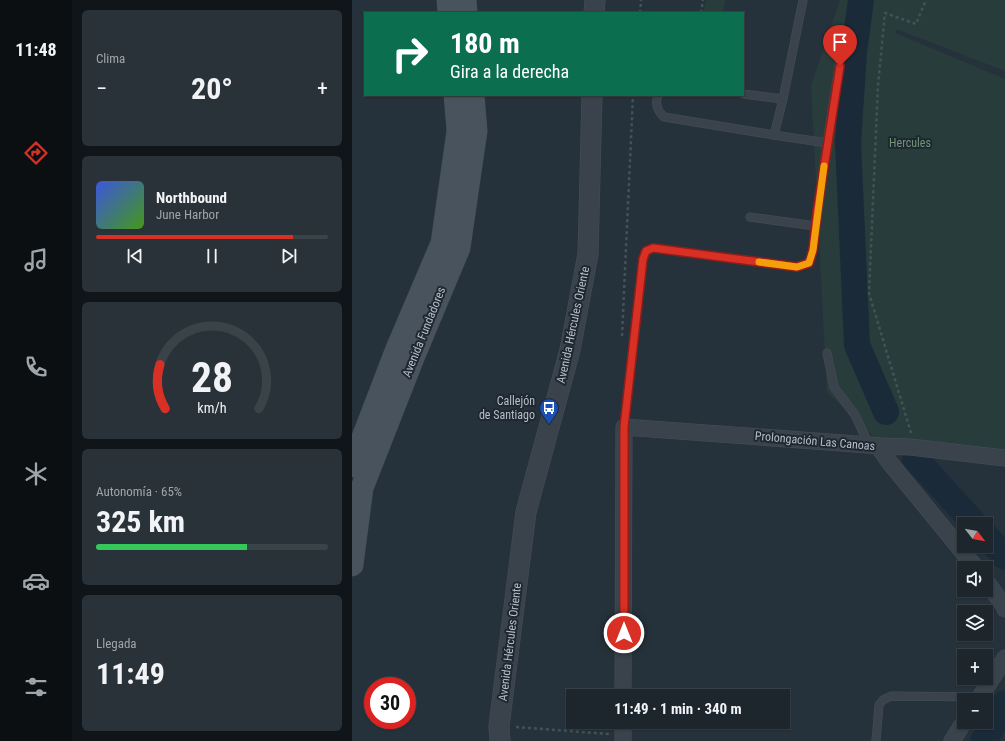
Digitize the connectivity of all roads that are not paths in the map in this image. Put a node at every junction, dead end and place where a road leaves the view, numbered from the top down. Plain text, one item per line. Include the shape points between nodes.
1 (448, 0) edge
2 (465, 0) edge
3 (595, 0) edge
4 (804, 0) edge
5 (449, 12) edge
6 (466, 12) edge
7 (594, 12) edge
8 (844, 35) dead end
9 (744, 94) edge
10 (455, 96) edge
11 (473, 96) edge
12 (592, 96) edge
13 (658, 96) edge
14 (784, 99) junction
15 (774, 135) junction
16 (827, 143) junction
17 (750, 217) dead end
18 (815, 226) junction
19 (827, 353) dead end
20 (624, 427) junction
21 (873, 446) junction
22 (1005, 458) edge
23 (352, 466) edge
24 (970, 561) edge
25 (352, 564) edge
26 (993, 591) edge
27 (1005, 609) edge
28 (1005, 658) edge
29 (623, 689) edge
30 (983, 693) edge
31 (957, 698) edge
32 (960, 729) edge
33 (500, 734) edge
34 (876, 741) edge
35 (952, 741) edge

1 - 5 main road
2 - 6 main road
3 - 7 street
4 - 14 lane
8 - 16 lane
9 - 14 lane
10 - 23 main road, Avenida Fundadores via 458,131 442,244 396,351
11 - 25 main road, Avenida Fundadores via 476,131 459,248 362,488
12 - 33 street, Avenida Hércules Oriente via 588,254 570,350 526,512
13 - 15 lane via 658,110 664,117
14 - 15 lane
15 - 16 lane
16 - 18 lane
17 - 18 lane
18 - 20 lane via 809,263 797,267 653,248 646,251
19 - 21 lane via 834,387 855,415
20 - 21 street, Prolongación Las Canoas
20 - 29 street
21 - 22 street, Prolongación Las Canoas
21 - 24 street via 890,463
26 - 27 street
28 - 30 street
31 - 34 lane via 891,696 883,700 879,705
32 - 35 street

